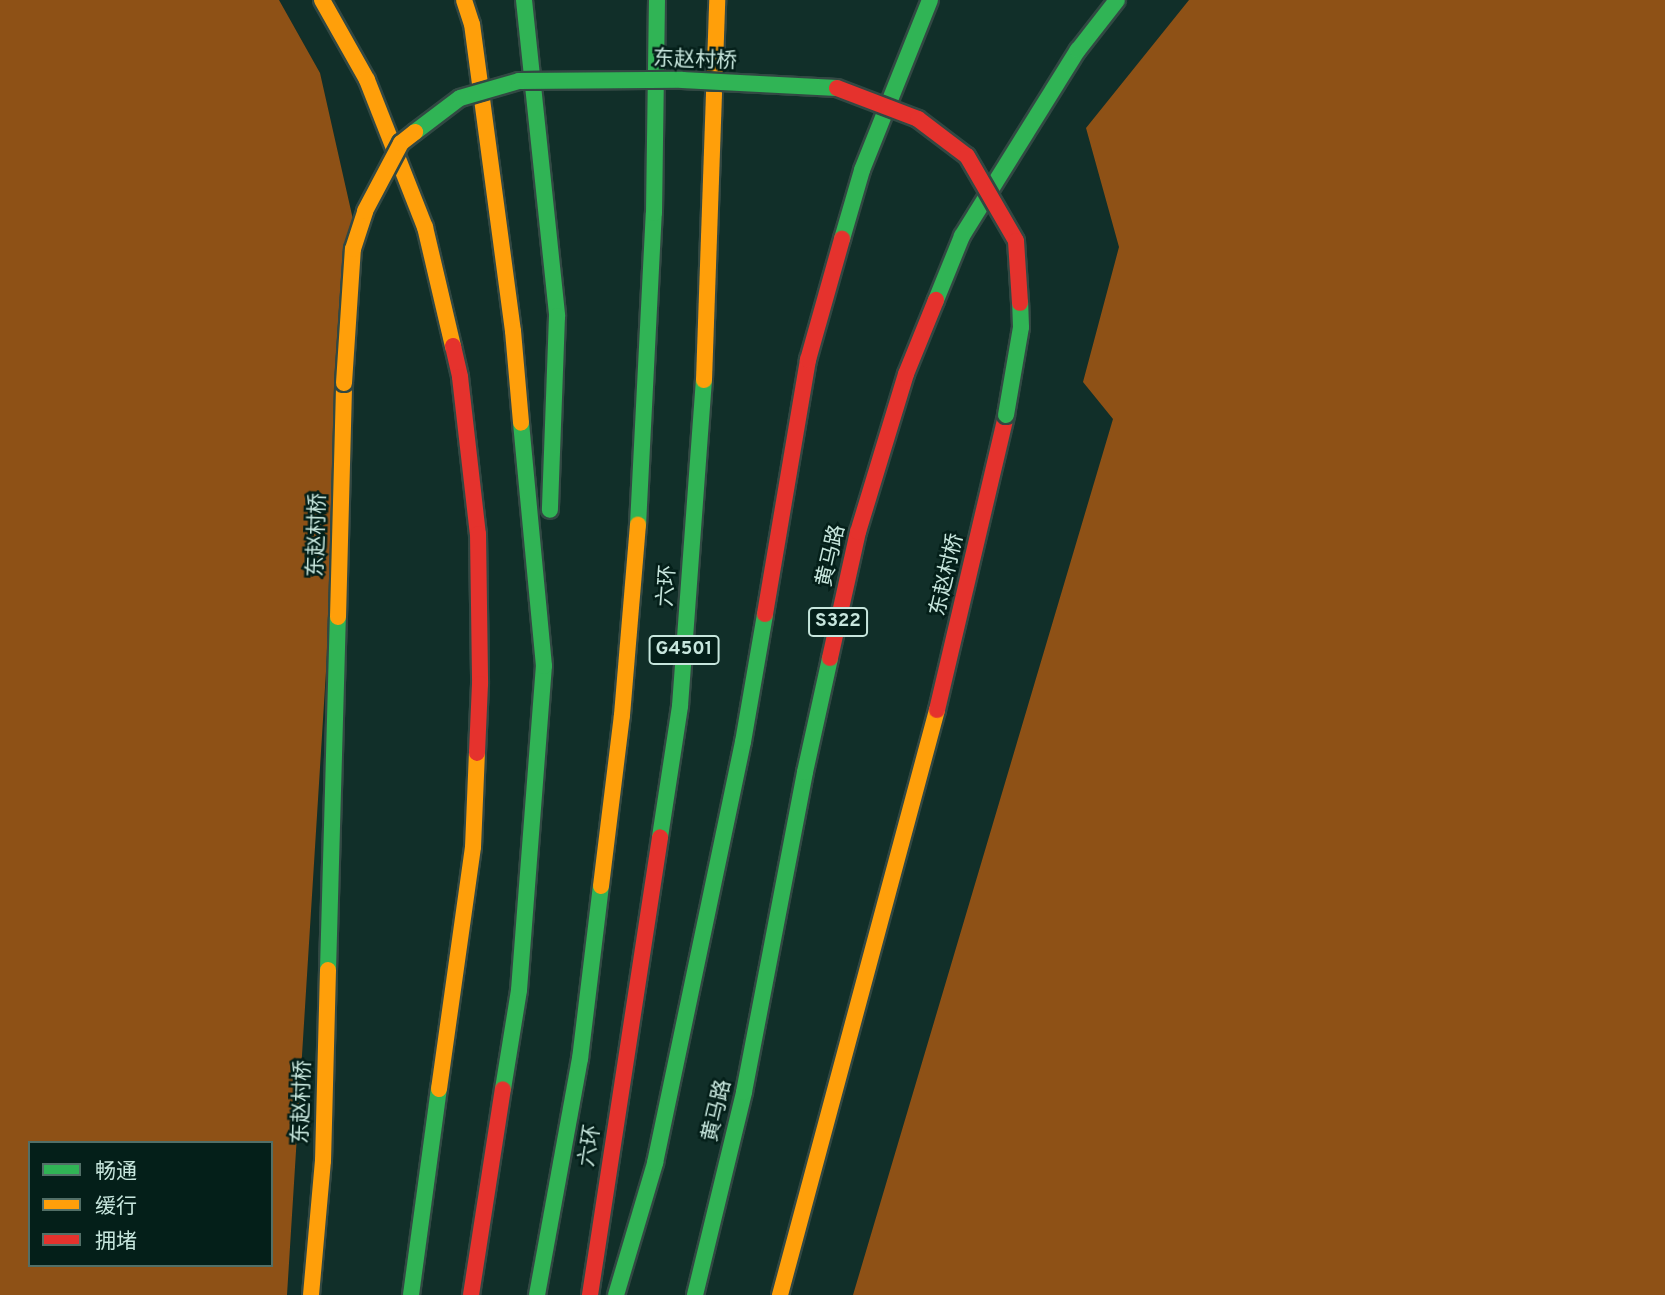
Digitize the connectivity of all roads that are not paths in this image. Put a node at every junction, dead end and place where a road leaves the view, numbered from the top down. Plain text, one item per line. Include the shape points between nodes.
1 (322, 0) edge
2 (464, 0) edge
3 (524, 0) edge
4 (657, 0) edge
5 (717, 0) edge
6 (930, 0) edge
7 (1116, 0) edge
8 (544, 666) junction
9 (311, 1295) edge
10 (411, 1295) edge
11 (471, 1295) edge
12 (537, 1295) edge
13 (590, 1295) edge
14 (616, 1295) edge
15 (695, 1295) edge
16 (780, 1295) edge

1 - 10 main road via 367,80 425,227 460,377 478,534 480,684 473,847
2 - 8 main road via 472,24 513,331
3 - 8 main road via 557,316
4 - 12 main road, 六环 / G4501 via 654,212 642,479 622,715 580,1059
5 - 13 main road, 六环 / G4501 via 707,334 680,706
6 - 14 main road via 862,170 808,360 744,742 655,1163
7 - 15 main road, 黄马路 / S322 via 1078,50 962,236 906,374 858,532 805,772 744,1092
8 - 11 main road via 519,990
9 - 16 main road, 东赵村桥, bridge via 323,1161 344,383 353,248 365,211 401,143 460,98 519,82 722,82 844,88 918,119 967,156 1016,241 1021,327 1006,415 948,668

